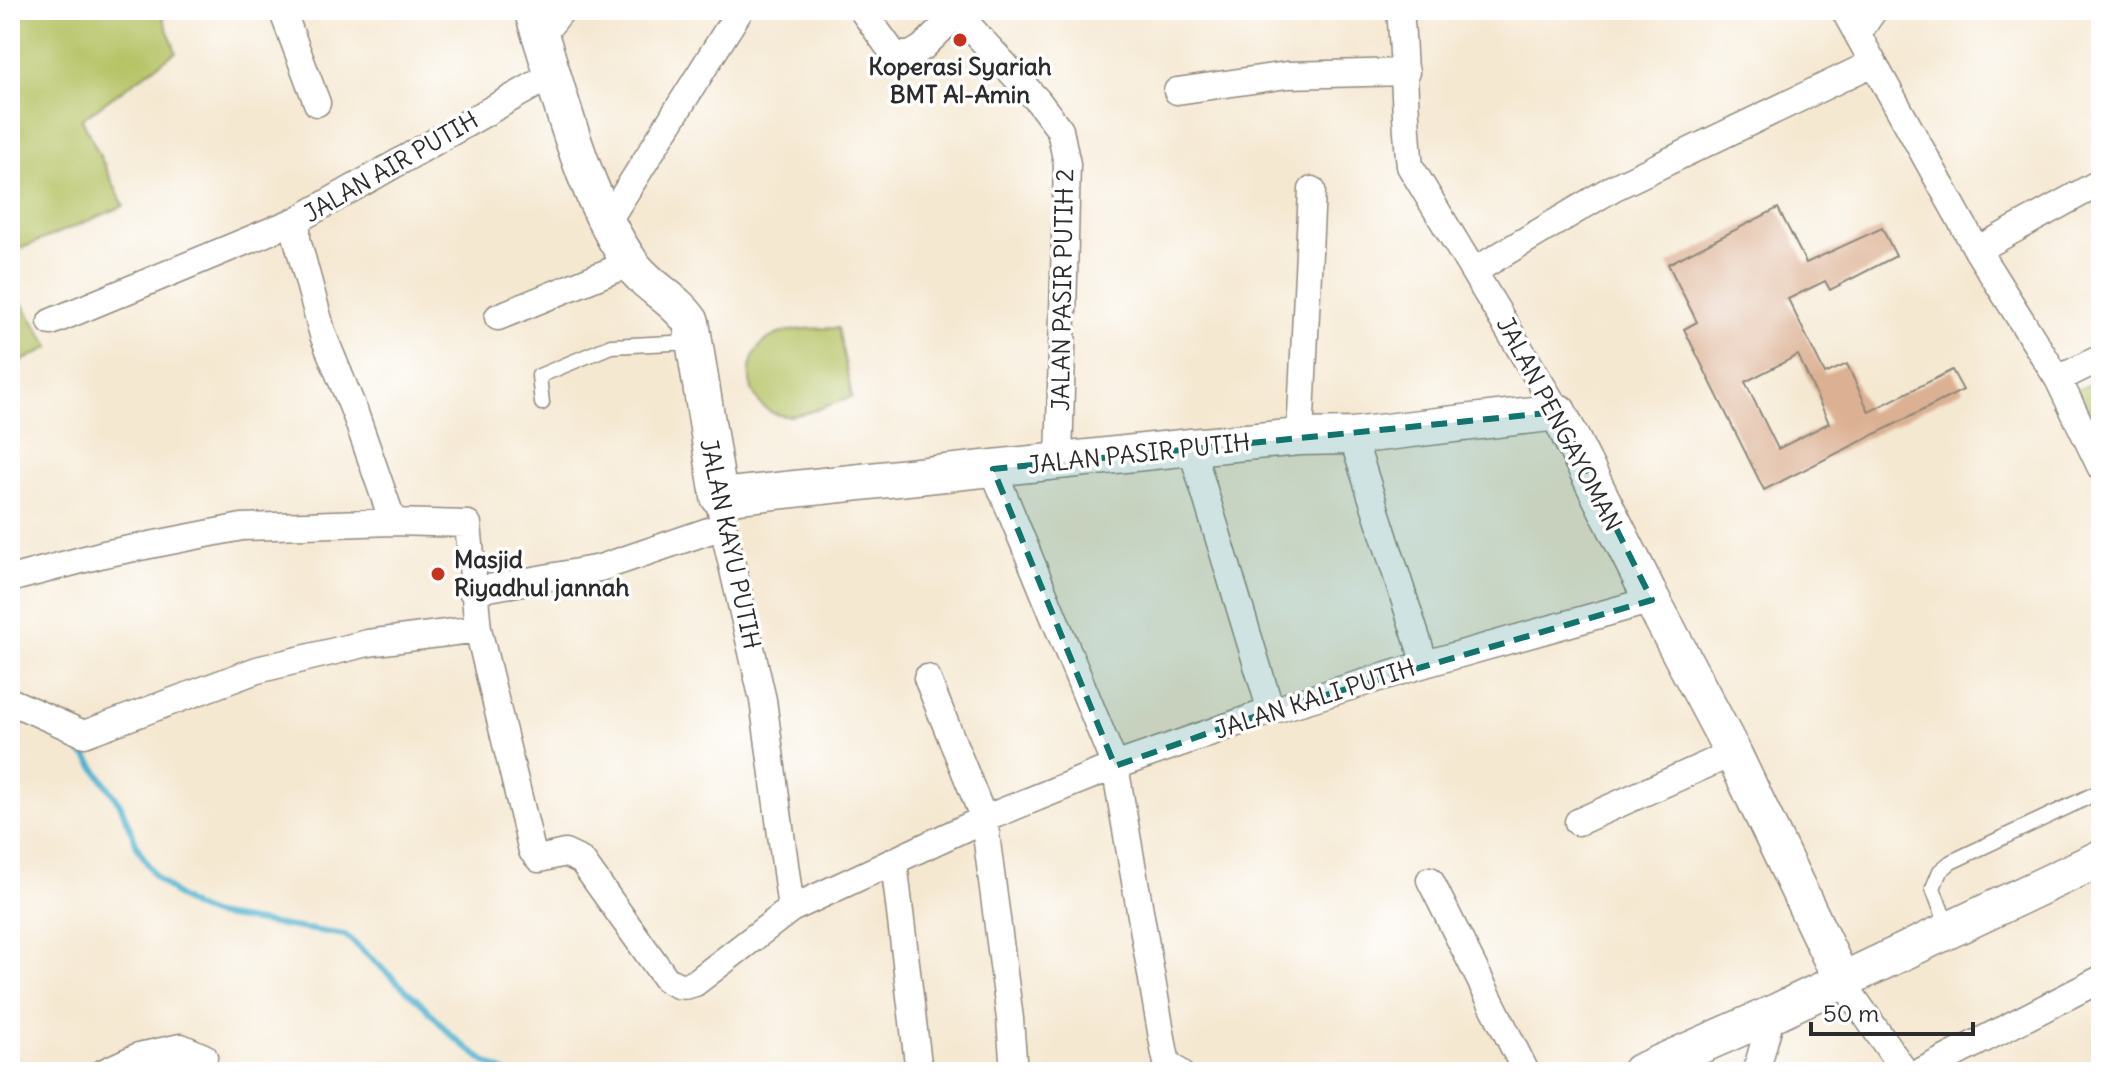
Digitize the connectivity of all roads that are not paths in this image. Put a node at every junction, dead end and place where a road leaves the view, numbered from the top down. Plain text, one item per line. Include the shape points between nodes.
1 (282, 10) edge
2 (740, 10) edge
3 (862, 10) edge
4 (1400, 10) edge
5 (1844, 10) edge
6 (1874, 10) edge
7 (960, 12) edge
8 (545, 19) edge
9 (1858, 33) junction
10 (1873, 63) junction
11 (1406, 72) junction
12 (552, 75) junction
13 (1177, 91) dead end
14 (317, 103) dead end
15 (2101, 182) edge
16 (1312, 190) dead end
17 (297, 220) junction
18 (607, 222) junction
19 (1977, 250) junction
20 (632, 265) junction
21 (1474, 271) junction
22 (498, 317) dead end
23 (51, 322) dead end
24 (696, 342) junction
25 (2101, 358) edge
26 (2058, 379) junction
27 (542, 403) dead end
28 (1558, 412) junction
29 (1352, 436) junction
30 (1300, 437) junction
31 (1191, 447) junction
32 (1059, 462) junction
33 (2101, 468) edge
34 (993, 469) junction
35 (721, 512) junction
36 (393, 522) junction
37 (10, 579) edge
38 (472, 591) junction
39 (1652, 600) junction
40 (478, 629) junction
41 (1425, 664) junction
42 (927, 678) dead end
43 (10, 701) edge
44 (1271, 711) junction
45 (1733, 753) junction
46 (1115, 766) junction
47 (2101, 791) edge
48 (984, 819) junction
49 (1578, 822) dead end
50 (2101, 858) edge
51 (894, 862) junction
52 (1430, 880) dead end
53 (791, 909) junction
54 (1952, 929) junction
55 (2101, 979) edge
56 (1842, 981) junction
57 (1772, 1014) junction
58 (204, 1057) dead end
59 (104, 1072) edge
60 (919, 1072) edge
61 (1014, 1072) edge
62 (1179, 1072) edge
63 (1526, 1072) edge
64 (1640, 1072) edge
65 (1756, 1072) edge
66 (1905, 1072) edge
67 (1920, 1072) edge

1 - 14 street
2 - 18 street
3 - 7 street via 893,53 908,56
4 - 11 street, JALAN PENGAYOMAN
5 - 9 street
6 - 9 street
7 - 32 street, JALAN PASIR PUTIH 2 via 1060,130 1067,164
8 - 12 street, JALAN KAYU PUTIH
9 - 10 street
10 - 19 street
10 - 21 street via 1613,188
11 - 13 street via 1287,75
11 - 21 street, JALAN PENGAYOMAN via 1410,166
12 - 17 street, JALAN AIR PUTIH
12 - 18 street, JALAN KAYU PUTIH
15 - 19 street
16 - 30 street
17 - 23 street
17 - 36 street, JALAN AIR PUTIH via 297,239 323,335
18 - 20 street, JALAN KAYU PUTIH
19 - 26 street
20 - 22 street
20 - 24 street, JALAN KAYU PUTIH via 682,308
21 - 28 street, JALAN PENGAYOMAN
24 - 27 lane via 611,346 559,366 539,376
24 - 35 street, JALAN KAYU PUTIH
25 - 26 street
26 - 33 street
28 - 29 street, JALAN PASIR PUTIH
28 - 39 street, JALAN PENGAYOMAN
29 - 30 street, JALAN PASIR PUTIH
29 - 41 street
30 - 31 street, JALAN PASIR PUTIH
31 - 32 street, JALAN PASIR PUTIH
31 - 44 street
32 - 34 street, JALAN PASIR PUTIH
34 - 35 street, JALAN PASIR PUTIH
34 - 46 street
35 - 38 street via 600,568
35 - 53 street, JALAN KAYU PUTIH via 763,700
36 - 37 street via 242,527
36 - 38 street via 468,524
38 - 40 street
39 - 41 street, JALAN KALI PUTIH
39 - 45 street, JALAN PENGAYOMAN
40 - 43 street via 368,643 257,670 84,734
40 - 53 street via 532,851 539,859 565,853 582,861 666,979 677,986 695,983
41 - 44 street, JALAN KALI PUTIH
42 - 48 street
44 - 46 street, JALAN KALI PUTIH
45 - 49 street
45 - 56 street, JALAN PENGAYOMAN
46 - 48 street, JALAN KALI PUTIH
46 - 62 street via 1164,1049 1167,1063
47 - 54 lane via 1940,871 1935,898
48 - 51 street
48 - 61 street
50 - 54 street
51 - 53 street
51 - 60 street
52 - 63 street
54 - 56 street
55 - 67 street
56 - 57 street
56 - 66 street
57 - 64 street
57 - 65 street
58 - 59 street via 181,1047 139,1056

